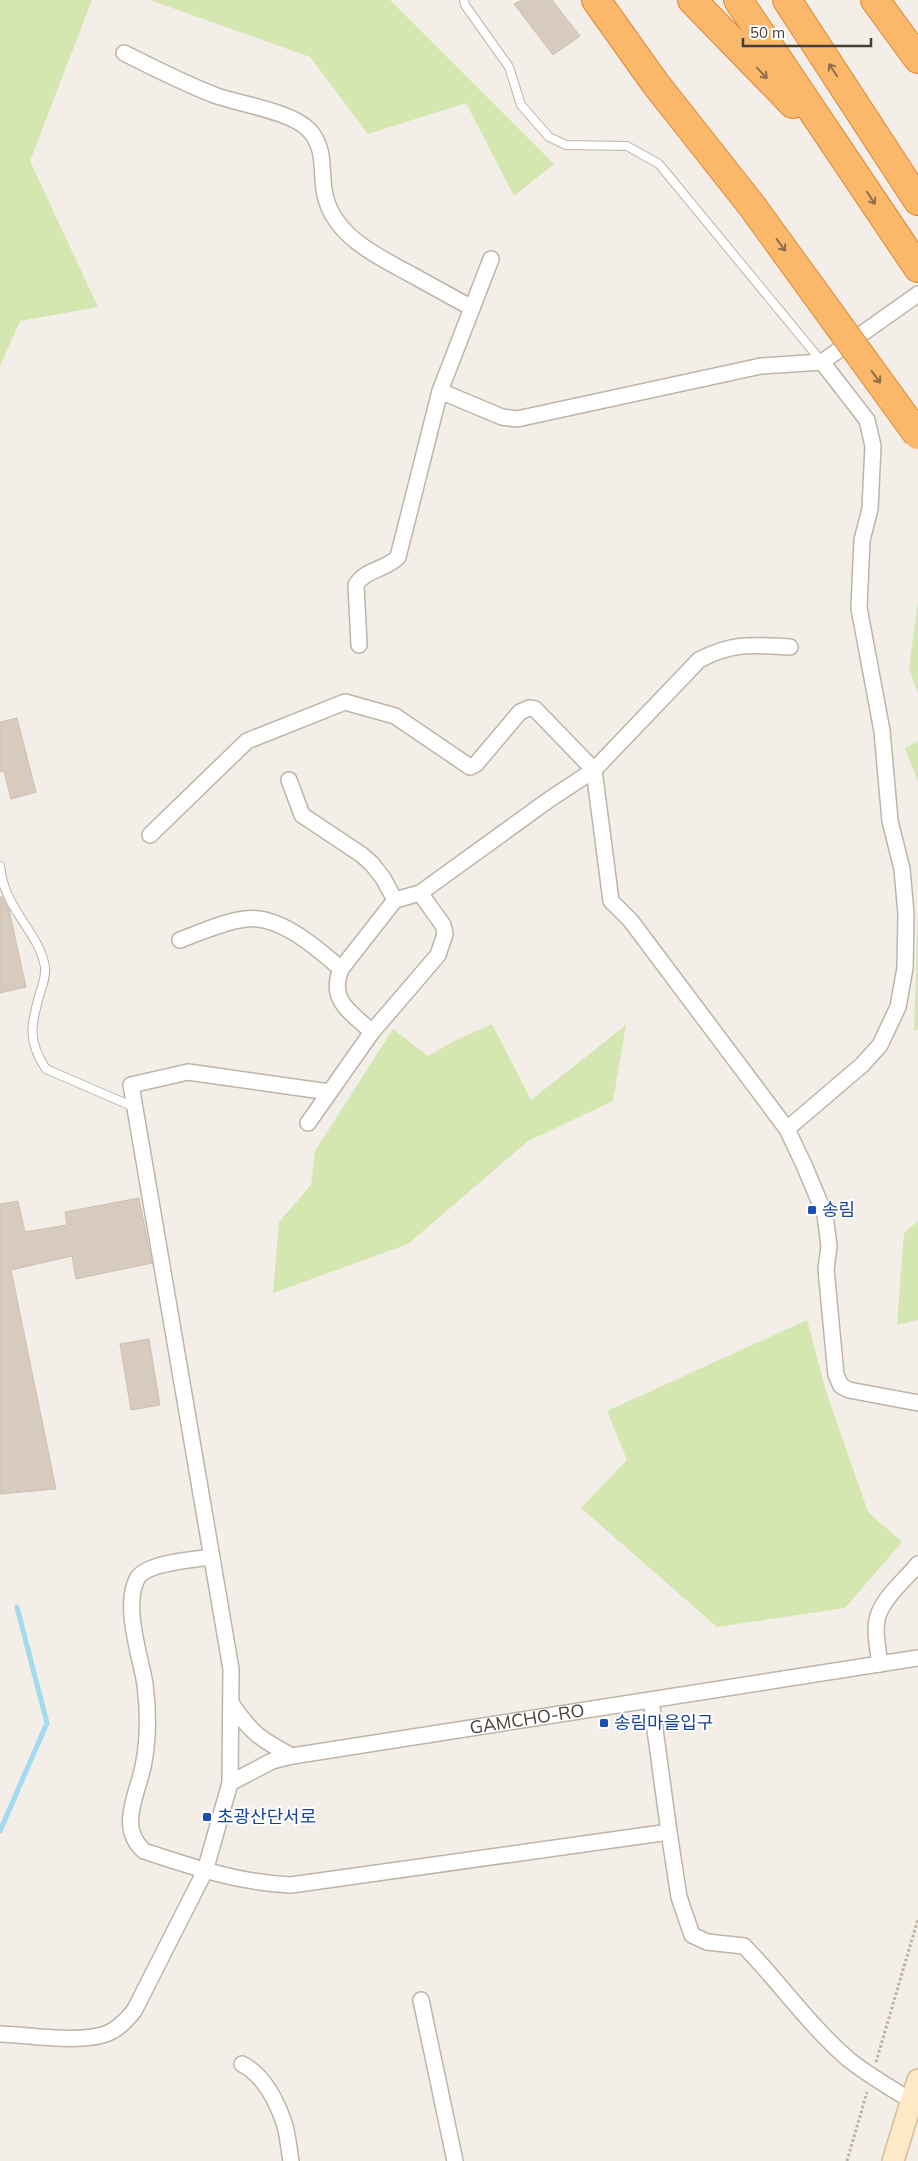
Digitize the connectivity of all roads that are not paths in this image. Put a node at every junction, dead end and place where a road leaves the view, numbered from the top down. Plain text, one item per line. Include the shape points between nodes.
1 (464, 0) edge
2 (596, 0) edge
3 (608, 0) edge
4 (692, 0) edge
5 (704, 0) edge
6 (738, 0) edge
7 (787, 0) edge
8 (875, 0) edge
9 (891, 0) edge
10 (737, 46) junction
11 (124, 53) dead end
12 (918, 55) edge
13 (918, 59) edge
14 (844, 157) junction
15 (918, 201) edge
16 (752, 206) junction
17 (490, 259) dead end
18 (918, 268) edge
19 (918, 294) edge
20 (472, 308) junction
21 (822, 362) junction
22 (440, 391) junction
23 (918, 435) edge
24 (359, 645) dead end
25 (790, 647) dead end
26 (594, 770) junction
27 (289, 780) dead end
28 (150, 835) dead end
29 (0, 866) edge
30 (420, 893) junction
31 (395, 900) junction
32 (180, 940) dead end
33 (342, 969) junction
34 (372, 1032) junction
35 (329, 1092) junction
36 (134, 1107) junction
37 (308, 1123) dead end
38 (787, 1129) junction
39 (918, 1404) edge
40 (212, 1556) junction
41 (918, 1564) edge
42 (918, 1658) edge
43 (880, 1664) junction
44 (650, 1700) junction
45 (231, 1703) junction
46 (292, 1756) junction
47 (230, 1783) junction
48 (669, 1832) junction
49 (205, 1871) junction
50 (421, 2000) dead end
51 (0, 2034) edge
52 (242, 2064) dead end
53 (918, 2080) edge
54 (912, 2101) junction
55 (291, 2161) edge
56 (455, 2161) edge
57 (893, 2161) edge

1 - 21 lane via 509,68 521,105 549,137 566,145 627,146 659,164
2 - 16 highway via 655,83
3 - 16 highway
4 - 10 highway
5 - 10 highway
6 - 14 highway
15 -> 7 highway
8 - 13 highway
9 - 12 highway
10 -> 14 highway
11 - 20 street via 218,96 292,119 309,130 318,143 323,161 326,199 338,222 352,238 374,254
14 -> 18 highway
16 -> 23 highway, bridge
17 - 20 street
19 - 21 street
20 - 22 street
21 - 22 street via 760,366 517,419 502,417
21 - 38 street via 867,420 873,446 870,509 862,540 859,608 882,731 890,821 902,869 906,914 905,968 898,1007 880,1044 862,1064
22 - 24 street via 398,557 384,568 365,574 356,585
25 - 26 street via 738,645 717,650 699,660
26 - 28 street via 532,708 520,712 470,767 395,716 345,702 247,741
26 - 30 street
26 - 38 street via 611,901 631,921
27 - 31 street via 302,815 372,864
29 - 36 lane via 5,889 37,944 45,966 32,1027 38,1057 46,1069
30 - 31 street
30 - 34 street via 443,925 442,945 438,955
31 - 33 street
32 - 33 street via 248,918 270,921 302,938
33 - 34 street via 336,981 340,999 345,1008
34 - 35 street
35 - 36 street via 188,1072 131,1085
35 - 37 street
36 - 40 street
38 - 39 street via 824,1215 829,1246 826,1269 836,1375 841,1386
40 - 45 street via 231,1669
40 - 49 street via 150,1569 138,1578 132,1594 148,1729 143,1770 130,1812 130,1830 144,1851
41 - 43 street via 889,1596 878,1614
42 - 43 street, GAMCHO-RO
43 - 44 street, GAMCHO-RO
44 - 46 street, GAMCHO-RO
44 - 48 street
45 - 46 street via 247,1727
45 - 47 street
46 - 47 street, GAMCHO-RO via 272,1761
47 - 49 street
48 - 49 street via 291,1885
48 - 54 street via 679,1897 692,1935 707,1942 744,1946 847,2058
49 - 51 street via 134,2011 125,2022 109,2033 93,2038
50 - 56 street
52 - 55 street via 263,2079 285,2126
53 - 54 main road
54 - 57 main road

